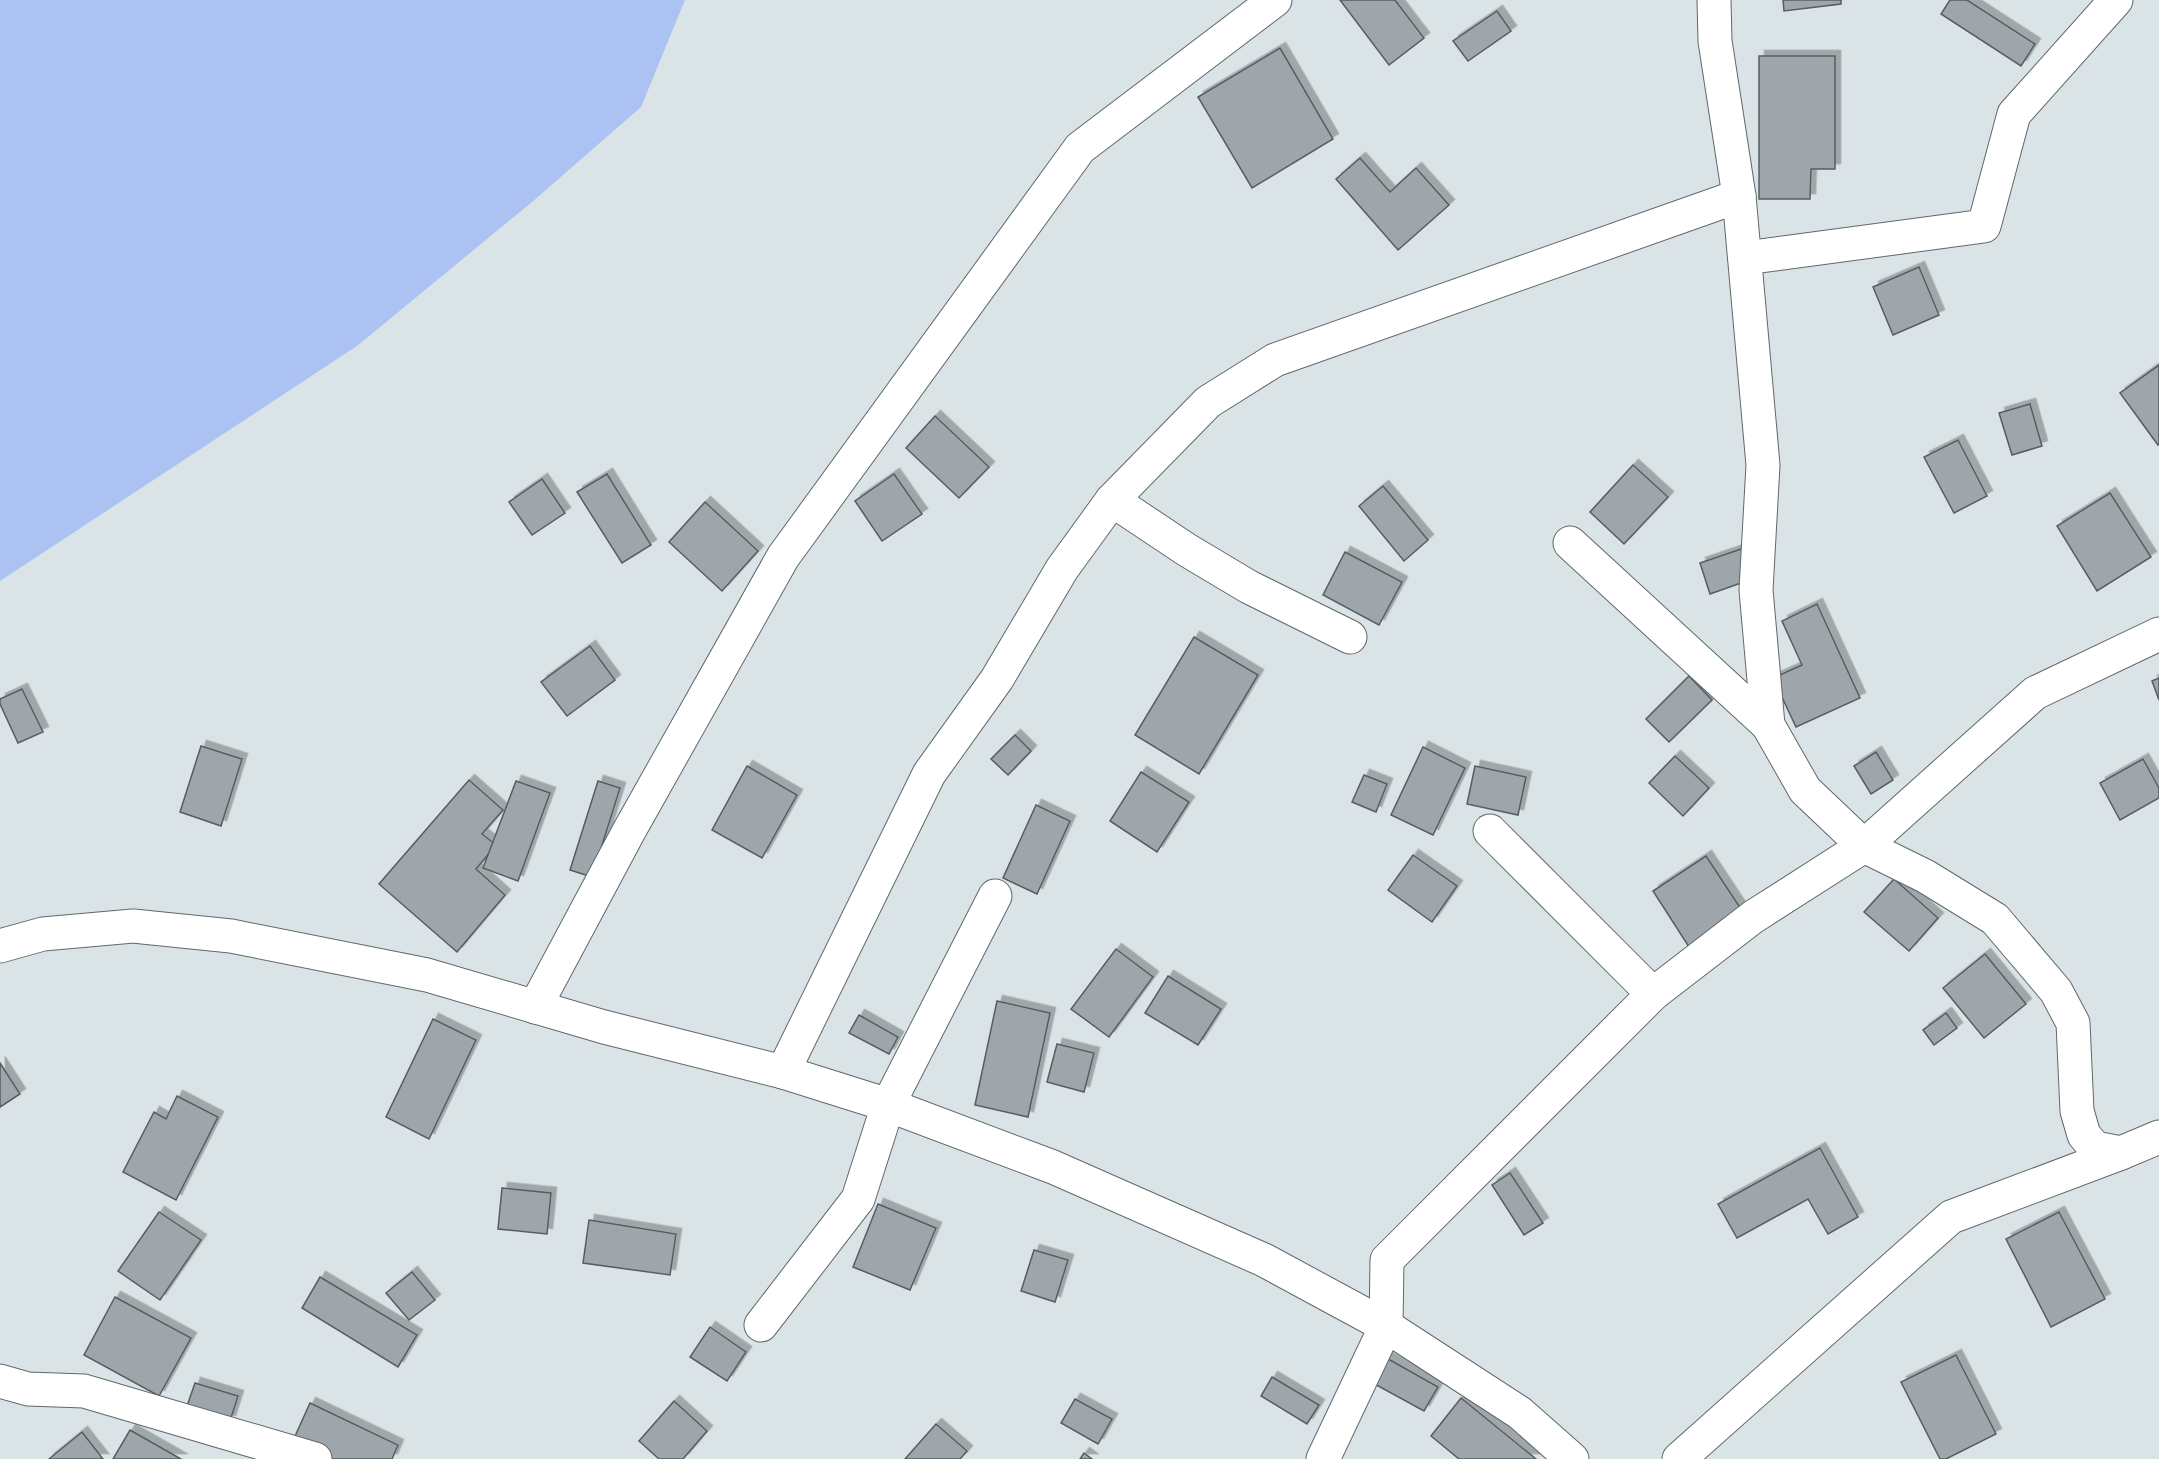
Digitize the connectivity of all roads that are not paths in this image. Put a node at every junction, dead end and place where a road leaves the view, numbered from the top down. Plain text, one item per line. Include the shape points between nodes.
1 (1275, 0) edge
2 (1714, 0) edge
3 (2116, 0) edge
4 (1739, 196) junction
5 (1745, 258) junction
6 (1112, 500) junction
7 (1570, 543) dead end
8 (2159, 634) edge
9 (1350, 637) dead end
10 (1768, 725) junction
11 (1490, 831) dead end
12 (1864, 846) junction
13 (995, 896) dead end
14 (0, 946) edge
15 (1653, 994) junction
16 (535, 1007) junction
17 (783, 1072) junction
18 (888, 1104) junction
19 (2159, 1137) edge
20 (2121, 1153) junction
21 (761, 1325) dead end
22 (1386, 1326) junction
23 (0, 1381) edge
24 (315, 1459) edge
25 (1323, 1459) edge
26 (1572, 1459) edge
27 (1679, 1459) edge

1 - 16 street via 1080,148 783,557
2 - 4 street via 1715,42
3 - 5 street via 2014,114 1984,226
4 - 5 street
4 - 6 street via 1275,360 1208,402
5 - 10 street via 1763,465 1756,590
6 - 9 street via 1249,587
6 - 17 street via 1062,569 997,679 929,774
7 - 10 street
8 - 12 street via 2035,693
10 - 12 street via 1805,790
11 - 15 street
12 - 15 street via 1753,917
12 - 20 street via 1925,876 1995,919 2041,973 2073,1023 2077,1112 2084,1135 2095,1148
13 - 18 street
14 - 16 street via 43,934 133,926 231,936 427,975
15 - 22 street via 1387,1260
16 - 17 street
17 - 18 street
18 - 21 street via 858,1199
18 - 22 street via 1053,1167 1263,1260
19 - 20 street
20 - 27 street via 1952,1217
22 - 25 street
22 - 26 street via 1520,1413
23 - 24 street via 28,1389 84,1391

